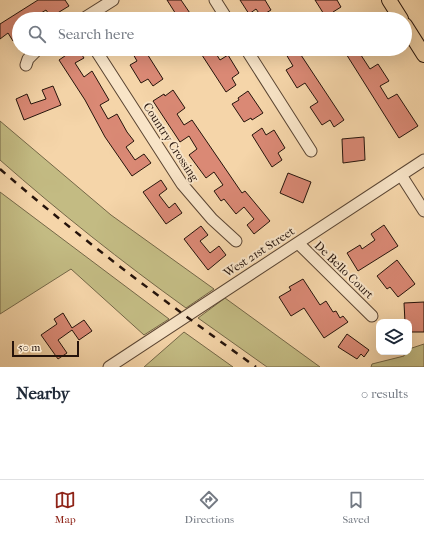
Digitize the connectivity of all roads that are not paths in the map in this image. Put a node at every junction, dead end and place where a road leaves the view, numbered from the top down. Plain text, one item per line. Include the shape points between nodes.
1 (113, 0) edge
2 (215, 0) edge
3 (389, 0) edge
4 (94, 12) edge
5 (223, 12) edge
6 (397, 12) edge
7 (412, 34) edge
8 (422, 47) edge
9 (31, 56) edge
10 (100, 56) edge
11 (250, 56) edge
12 (26, 65) dead end
13 (311, 151) dead end
14 (424, 160) edge
15 (401, 175) junction
16 (424, 211) edge
17 (236, 241) dead end
18 (298, 243) junction
19 (372, 316) dead end
20 (109, 367) edge

1 - 4 street
2 - 5 street
3 - 6 main road
7 - 8 main road
9 - 12 street
10 - 17 street, Country Crossing via 182,184 212,220
11 - 13 street
14 - 15 street, West 21st Street
15 - 16 street
15 - 18 street, West 21st Street
18 - 19 street, De Bello Court
18 - 20 street, West 21st Street

